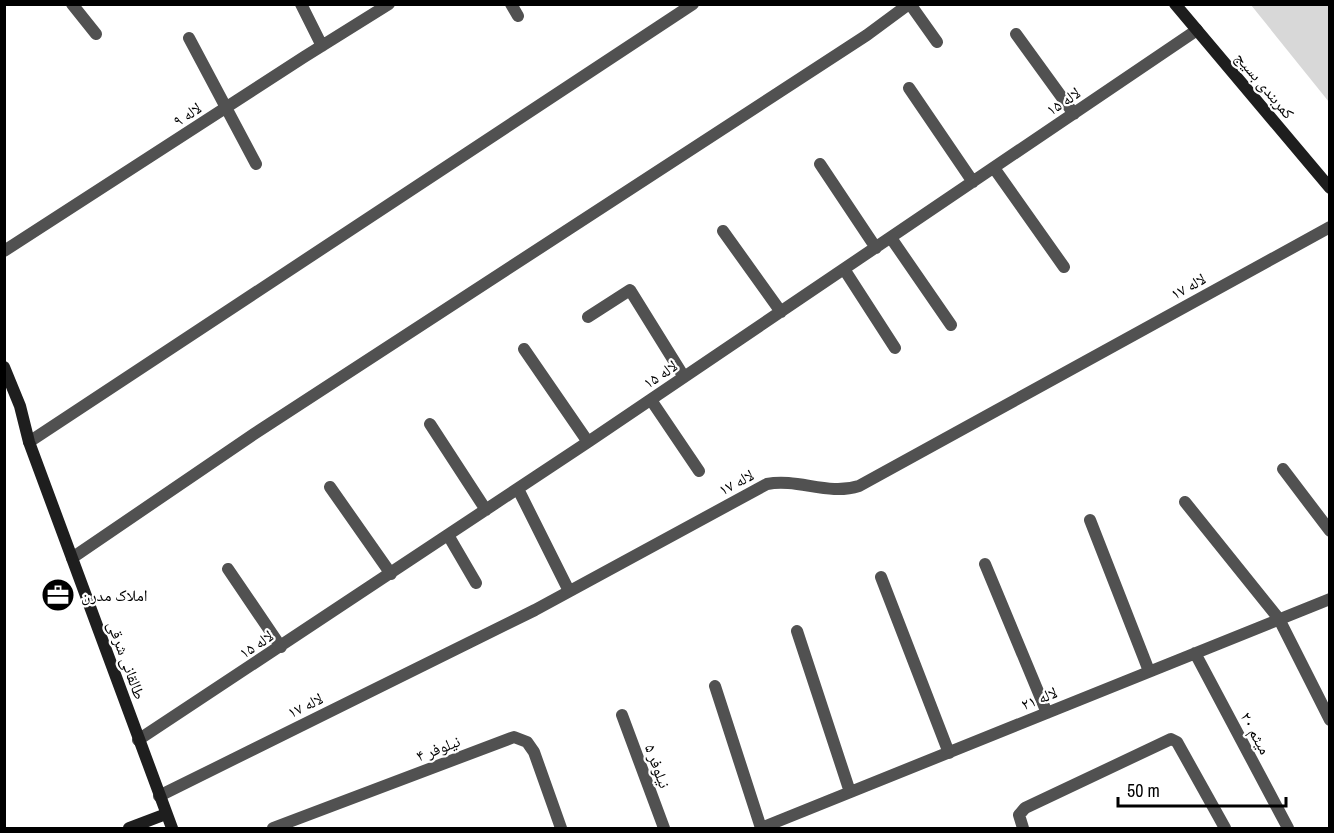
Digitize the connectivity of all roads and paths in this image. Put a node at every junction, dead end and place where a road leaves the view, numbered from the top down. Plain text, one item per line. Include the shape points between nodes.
1 (72, 4) edge
2 (301, 4) edge
3 (389, 4) edge
4 (511, 4) edge
5 (693, 4) edge
6 (909, 4) edge
7 (1174, 4) edge
8 (518, 16) dead end
9 (1197, 30) junction
10 (96, 34) dead end
11 (1016, 34) dead end
12 (189, 38) dead end
13 (937, 42) dead end
14 (322, 46) junction
15 (909, 88) dead end
16 (226, 108) junction
17 (1074, 114) junction
18 (256, 164) dead end
19 (820, 164) dead end
20 (994, 168) junction
21 (973, 182) junction
22 (1329, 188) edge
23 (1329, 227) edge
24 (723, 231) dead end
25 (891, 238) junction
26 (876, 248) junction
27 (4, 251) edge
28 (1064, 267) dead end
29 (844, 269) junction
30 (781, 312) junction
31 (588, 317) dead end
32 (951, 326) dead end
33 (895, 348) dead end
34 (524, 349) dead end
35 (4, 367) edge
36 (684, 377) junction
37 (651, 399) junction
38 (430, 424) dead end
39 (29, 442) junction
40 (588, 442) junction
41 (1283, 469) dead end
42 (699, 471) dead end
43 (330, 487) dead end
44 (518, 489) junction
45 (1185, 502) dead end
46 (486, 510) junction
47 (1090, 520) dead end
48 (1329, 531) edge
49 (448, 536) junction
50 (72, 558) junction
51 (985, 564) dead end
52 (228, 569) dead end
53 (391, 574) junction
54 (881, 577) dead end
55 (476, 583) dead end
56 (569, 591) junction
57 (1329, 599) edge
58 (1279, 619) junction
59 (797, 631) dead end
60 (281, 647) junction
61 (1195, 653) junction
62 (1149, 671) junction
63 (715, 686) dead end
64 (1047, 712) junction
65 (622, 715) dead end
66 (1329, 720) edge
67 (138, 740) junction
68 (949, 753) junction
69 (850, 792) junction
70 (159, 796) junction
71 (166, 814) junction
72 (129, 828) edge
73 (172, 828) edge
74 (273, 828) edge
75 (561, 828) edge
76 (664, 828) edge
77 (761, 828) edge
78 (1023, 828) edge
79 (1225, 828) edge
80 (1285, 828) edge

1 - 10 street
2 - 14 street
3 - 14 street, لاله ۹
4 - 8 street
5 - 39 street
6 - 13 street
6 - 50 street
7 - 9 street, کمربندی بسیج
9 - 17 street, لاله ۱۵
9 - 22 street, کمربندی بسیج
11 - 17 street
12 - 16 street
14 - 16 street, لاله ۹
15 - 21 street
16 - 18 street
16 - 27 street, لاله ۹
17 - 20 street, لاله ۱۵
19 - 26 street
20 - 21 street, لاله ۱۵
20 - 28 street
21 - 25 street, لاله ۱۵
23 - 56 street, لاله ۱۷ via 859,486 837,491 780,482 767,484
24 - 30 street
25 - 26 street, لاله ۱۵
25 - 32 street
26 - 29 street, لاله ۱۵
29 - 30 street, لاله ۱۵
29 - 33 street
30 - 36 street, لاله ۱۵
31 - 36 street via 630,290
34 - 40 street
35 - 39 street, طالقانی شرقی
36 - 37 street, لاله ۱۵
37 - 40 street, لاله ۱۵
37 - 42 street
38 - 46 street
39 - 50 street, طالقانی شرقی
40 - 44 street, لاله ۱۵
41 - 48 street
43 - 53 street
44 - 46 street, لاله ۱۵
44 - 56 street
45 - 58 street
46 - 49 street, لاله ۱۵
47 - 62 street
49 - 53 street, لاله ۱۵
49 - 55 street
50 - 67 street, طالقانی شرقی
51 - 64 street
52 - 60 street
53 - 60 street, لاله ۱۵
54 - 68 street
56 - 70 street, لاله ۱۷
57 - 58 street, لاله ۲۱
58 - 61 street, لاله ۲۱
58 - 66 street
59 - 69 street
60 - 67 street, لاله ۱۵
61 - 62 street, لاله ۲۱
61 - 80 street, میثم ۲۰
62 - 64 street, لاله ۲۱
63 - 77 street
64 - 68 street, لاله ۲۱
65 - 76 street, نیلوفر ۵
67 - 70 street, طالقانی شرقی
68 - 69 street, لاله ۲۱
69 - 77 street, لاله ۲۱
70 - 71 street, طالقانی شرقی
71 - 72 street
71 - 73 street, طالقانی شرقی
74 - 75 street, نیلوفر ۴ via 514,737 527,742 534,752
78 - 79 street via 1019,815 1025,808 1171,739 1177,742

